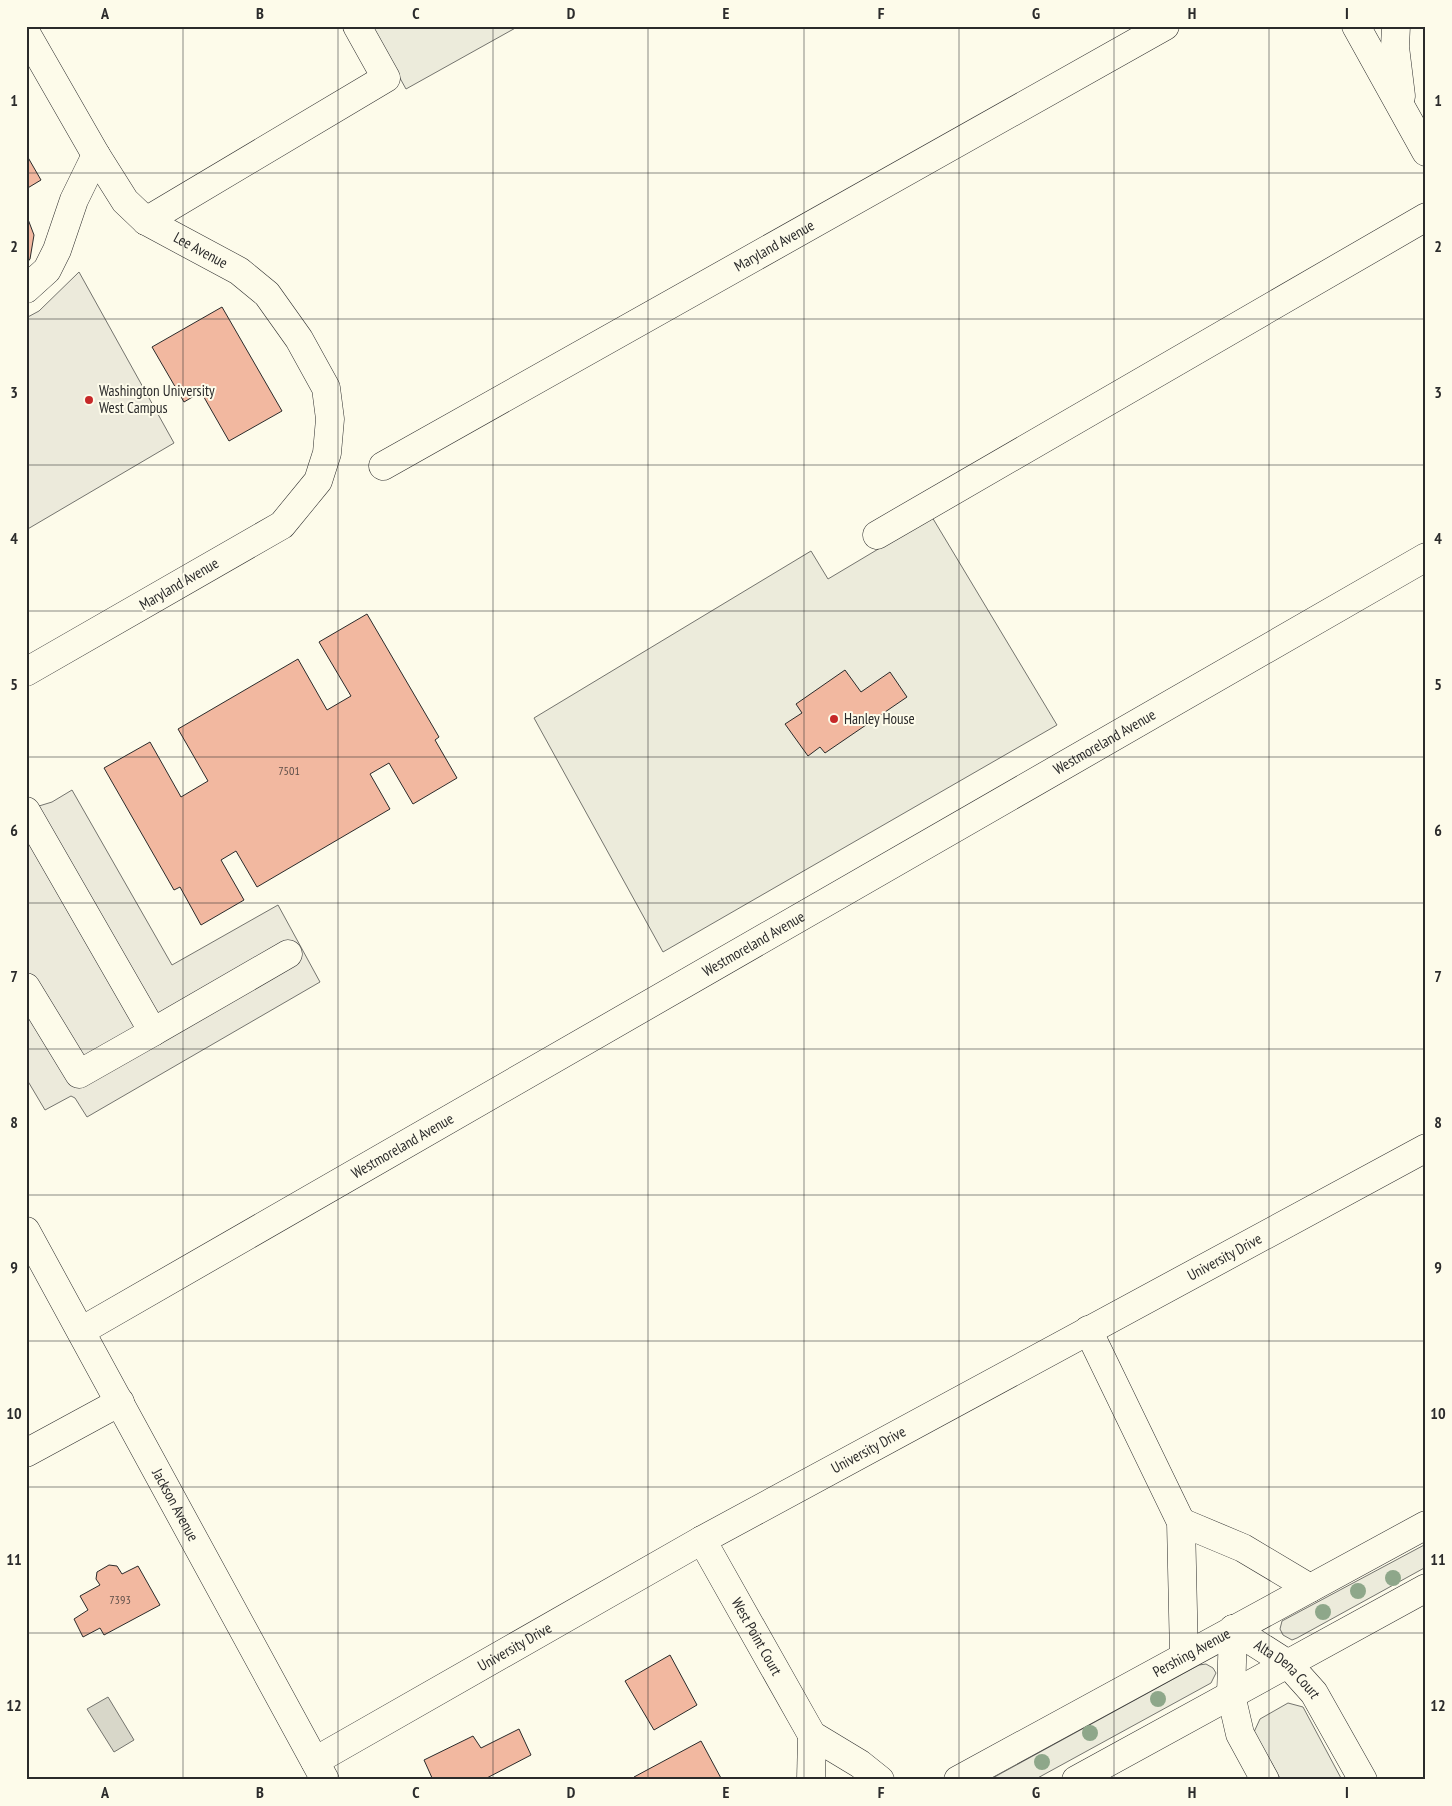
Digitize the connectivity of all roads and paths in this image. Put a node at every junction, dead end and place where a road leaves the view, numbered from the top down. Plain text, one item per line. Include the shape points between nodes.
1 (357, 26) edge
2 (1165, 26) edge
3 (1356, 26) edge
4 (1396, 26) edge
5 (26, 33) edge
6 (1403, 110) junction
7 (1426, 152) edge
8 (96, 154) junction
9 (1426, 217) edge
10 (146, 221) junction
11 (26, 289) edge
12 (383, 466) dead end
13 (318, 481) joint
14 (878, 535) dead end
15 (1426, 557) edge
16 (26, 672) edge
17 (29, 820) edge
18 (288, 954) dead end
19 (26, 987) edge
20 (154, 1032) junction
21 (1426, 1148) edge
22 (26, 1231) edge
23 (1088, 1330) junction
24 (81, 1331) junction
25 (120, 1402) junction
26 (26, 1453) edge
27 (1181, 1522) junction
28 (1426, 1524) edge
29 (702, 1540) junction
30 (1310, 1588) junction
31 (1426, 1588) edge
32 (1233, 1629) junction
33 (1184, 1656) junction
34 (1288, 1664) junction
35 (1231, 1695) junction
36 (812, 1735) junction
37 (320, 1770) edge
38 (811, 1780) edge
39 (880, 1780) edge
40 (958, 1780) edge
41 (1076, 1780) edge
42 (1265, 1780) edge
43 (1363, 1780) edge

1 - 10 street via 386,78
2 - 12 street, Maryland Avenue
3 - 6 street
4 - 6 street via 1395,47
5 - 8 street, Lee Avenue
6 - 7 street
8 - 10 street, Lee Avenue via 125,200
8 - 11 street via 47,270
9 - 14 street
10 - 13 street, Lee Avenue via 239,271 267,294 299,339 326,388 329,411 327,453
13 - 16 street, Maryland Avenue via 282,525
15 - 24 street, Westmoreland Avenue
17 - 20 street
18 - 20 street
19 - 20 street via 79,1074
21 - 23 street, University Drive
22 - 24 street, Jackson Avenue
23 - 27 street
23 - 29 street, University Drive
24 - 25 street, Jackson Avenue
25 - 26 street
25 - 37 street, Jackson Avenue
27 - 30 street via 1243,1548
27 - 33 street
28 - 30 street, Pershing Avenue
29 - 36 street, West Point Court
29 - 37 street, University Drive
30 - 32 street, Pershing Avenue
31 - 34 street
32 - 33 street, Pershing Avenue
32 - 34 street, Alta Dena Court
32 - 35 street, Alta Dena Court
33 - 40 street, Pershing Avenue
34 - 35 street
34 - 43 street, Alta Dena Court via 1314,1693
35 - 41 street
35 - 42 street, Alta Dena Court via 1240,1734
36 - 38 street
36 - 39 street, West Point Court

